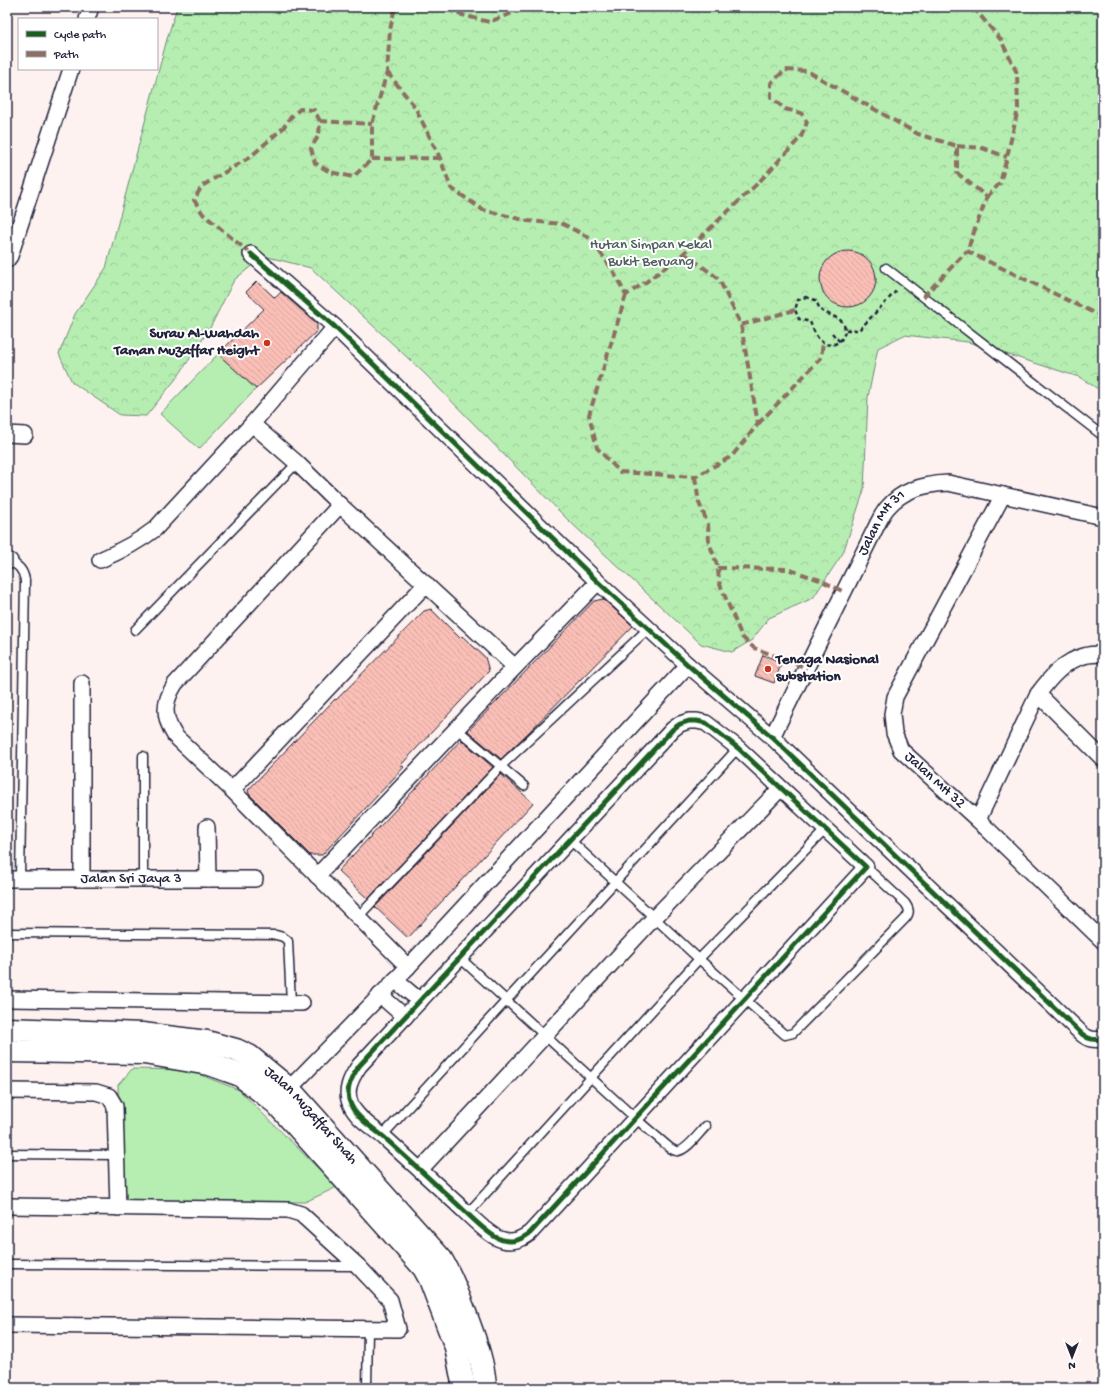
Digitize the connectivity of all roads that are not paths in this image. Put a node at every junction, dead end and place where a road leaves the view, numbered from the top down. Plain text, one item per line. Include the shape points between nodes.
1 (91, 7) edge
2 (87, 18) edge
3 (71, 70) edge
4 (251, 254) dead end
5 (7, 260) edge
6 (886, 268) dead end
7 (335, 327) junction
8 (252, 424) junction
9 (7, 434) edge
10 (24, 435) dead end
11 (1103, 436) edge
12 (297, 463) junction
13 (1003, 495) junction
14 (340, 505) junction
15 (1103, 517) edge
16 (100, 560) dead end
17 (8, 561) edge
18 (598, 582) junction
19 (426, 584) junction
20 (649, 628) junction
21 (135, 630) dead end
22 (1103, 654) edge
23 (688, 665) junction
24 (515, 667) junction
25 (82, 683) dead end
26 (1038, 694) junction
27 (457, 729) junction
28 (772, 738) junction
29 (738, 748) junction
30 (143, 756) dead end
31 (1103, 759) edge
32 (501, 766) junction
33 (524, 786) dead end
34 (781, 788) junction
35 (232, 790) junction
36 (978, 820) junction
37 (207, 827) dead end
38 (825, 830) junction
39 (570, 840) junction
40 (866, 867) junction
41 (317, 876) junction
42 (14, 879) edge
43 (82, 879) junction
44 (143, 879) junction
45 (208, 879) junction
46 (255, 879) dead end
47 (614, 882) junction
48 (358, 917) junction
49 (654, 918) junction
50 (7, 933) edge
51 (1103, 941) edge
52 (460, 958) junction
53 (699, 959) junction
54 (408, 967) junction
55 (395, 980) junction
56 (380, 995) junction
57 (7, 999) edge
58 (744, 1000) junction
59 (420, 1001) junction
60 (507, 1001) junction
61 (296, 1003) joint
62 (404, 1017) junction
63 (7, 1029) edge
64 (545, 1034) junction
65 (1103, 1039) edge
66 (7, 1051) edge
67 (591, 1077) junction
68 (7, 1091) edge
69 (282, 1096) junction
70 (635, 1118) junction
71 (706, 1126) dead end
72 (382, 1136) junction
73 (7, 1154) edge
74 (116, 1155) junction
75 (420, 1170) junction
76 (7, 1206) edge
77 (118, 1208) junction
78 (467, 1214) junction
79 (7, 1264) edge
80 (358, 1266) junction
81 (7, 1325) edge
82 (368, 1329) junction
83 (367, 1388) edge
84 (464, 1388) edge
85 (484, 1388) edge

1 - 2 street
3 - 5 street
4 - 7 street
6 - 11 lane
7 - 8 street
7 - 18 street
8 - 12 street
8 - 16 street via 155,529 141,541
9 - 10 street
12 - 14 street
12 - 21 lane
13 - 15 street, Jalan MH 31
13 - 28 street, Jalan MH 31 via 948,483 931,484 914,488 899,496 888,507
13 - 36 street, Jalan MH 32 via 895,697 892,714 894,733 901,750
14 - 19 street
14 - 35 street via 168,694 165,705 169,727 175,736
17 - 42 lane via 18,565 25,580
18 - 20 street
18 - 24 street
19 - 24 street
19 - 35 street
20 - 23 street
20 - 32 lane
22 - 26 street via 1083,656 1063,666
23 - 28 street
23 - 54 street
24 - 27 street
25 - 43 street
26 - 31 street
26 - 36 street
27 - 32 lane
27 - 41 street
28 - 65 street via 1082,1034 1096,1041
29 - 34 street
29 - 39 street via 706,723 689,721 680,724
29 - 47 lane
30 - 44 lane
32 - 33 lane
32 - 48 lane
34 - 38 street
34 - 49 street
35 - 41 street
36 - 51 street, Jalan MH 32
37 - 45 street
38 - 40 street
38 - 53 lane
39 - 47 lane
39 - 52 street
40 - 58 street
40 - 58 lane via 906,903 909,908 906,919 793,1033 785,1035
41 - 48 street
42 - 43 street, Jalan Sri Jaya 3
43 - 44 street, Jalan Sri Jaya 3
44 - 45 street, Jalan Sri Jaya 3
45 - 46 street, Jalan Sri Jaya 3
47 - 49 lane
47 - 60 lane
48 - 54 street
49 - 53 lane
49 - 64 street
50 - 61 lane via 276,935 288,941
52 - 59 street
52 - 60 lane
53 - 58 lane
53 - 67 lane
54 - 55 street
55 - 56 street
55 - 59 street
56 - 62 street
56 - 69 street
57 - 61 street
58 - 70 street
59 - 62 street
60 - 64 lane
60 - 72 lane
62 - 72 street via 359,1066 348,1086 350,1105 356,1114
63 - 69 main road, Jalan Muzaffar Shah via 142,1034 207,1042 249,1056
64 - 67 lane
64 - 75 street
66 - 69 main road, Jalan Muzaffar Shah via 144,1054 209,1064 240,1075
67 - 70 lane
67 - 78 lane
68 - 74 street via 96,1092 109,1096 115,1106
69 - 84 main road, Jalan Muzaffar Shah via 424,1268 456,1347
69 - 85 main road, Jalan Muzaffar Shah via 441,1259 450,1273 478,1347
70 - 71 lane via 676,1151 685,1148
70 - 78 street via 523,1238 513,1242 503,1240 494,1236
72 - 75 street
73 - 74 lane
74 - 77 street
75 - 78 street
76 - 77 street
77 - 80 street via 288,1210 301,1214
79 - 80 lane
80 - 82 street via 390,1300 398,1329
81 - 82 street
82 - 83 lane

